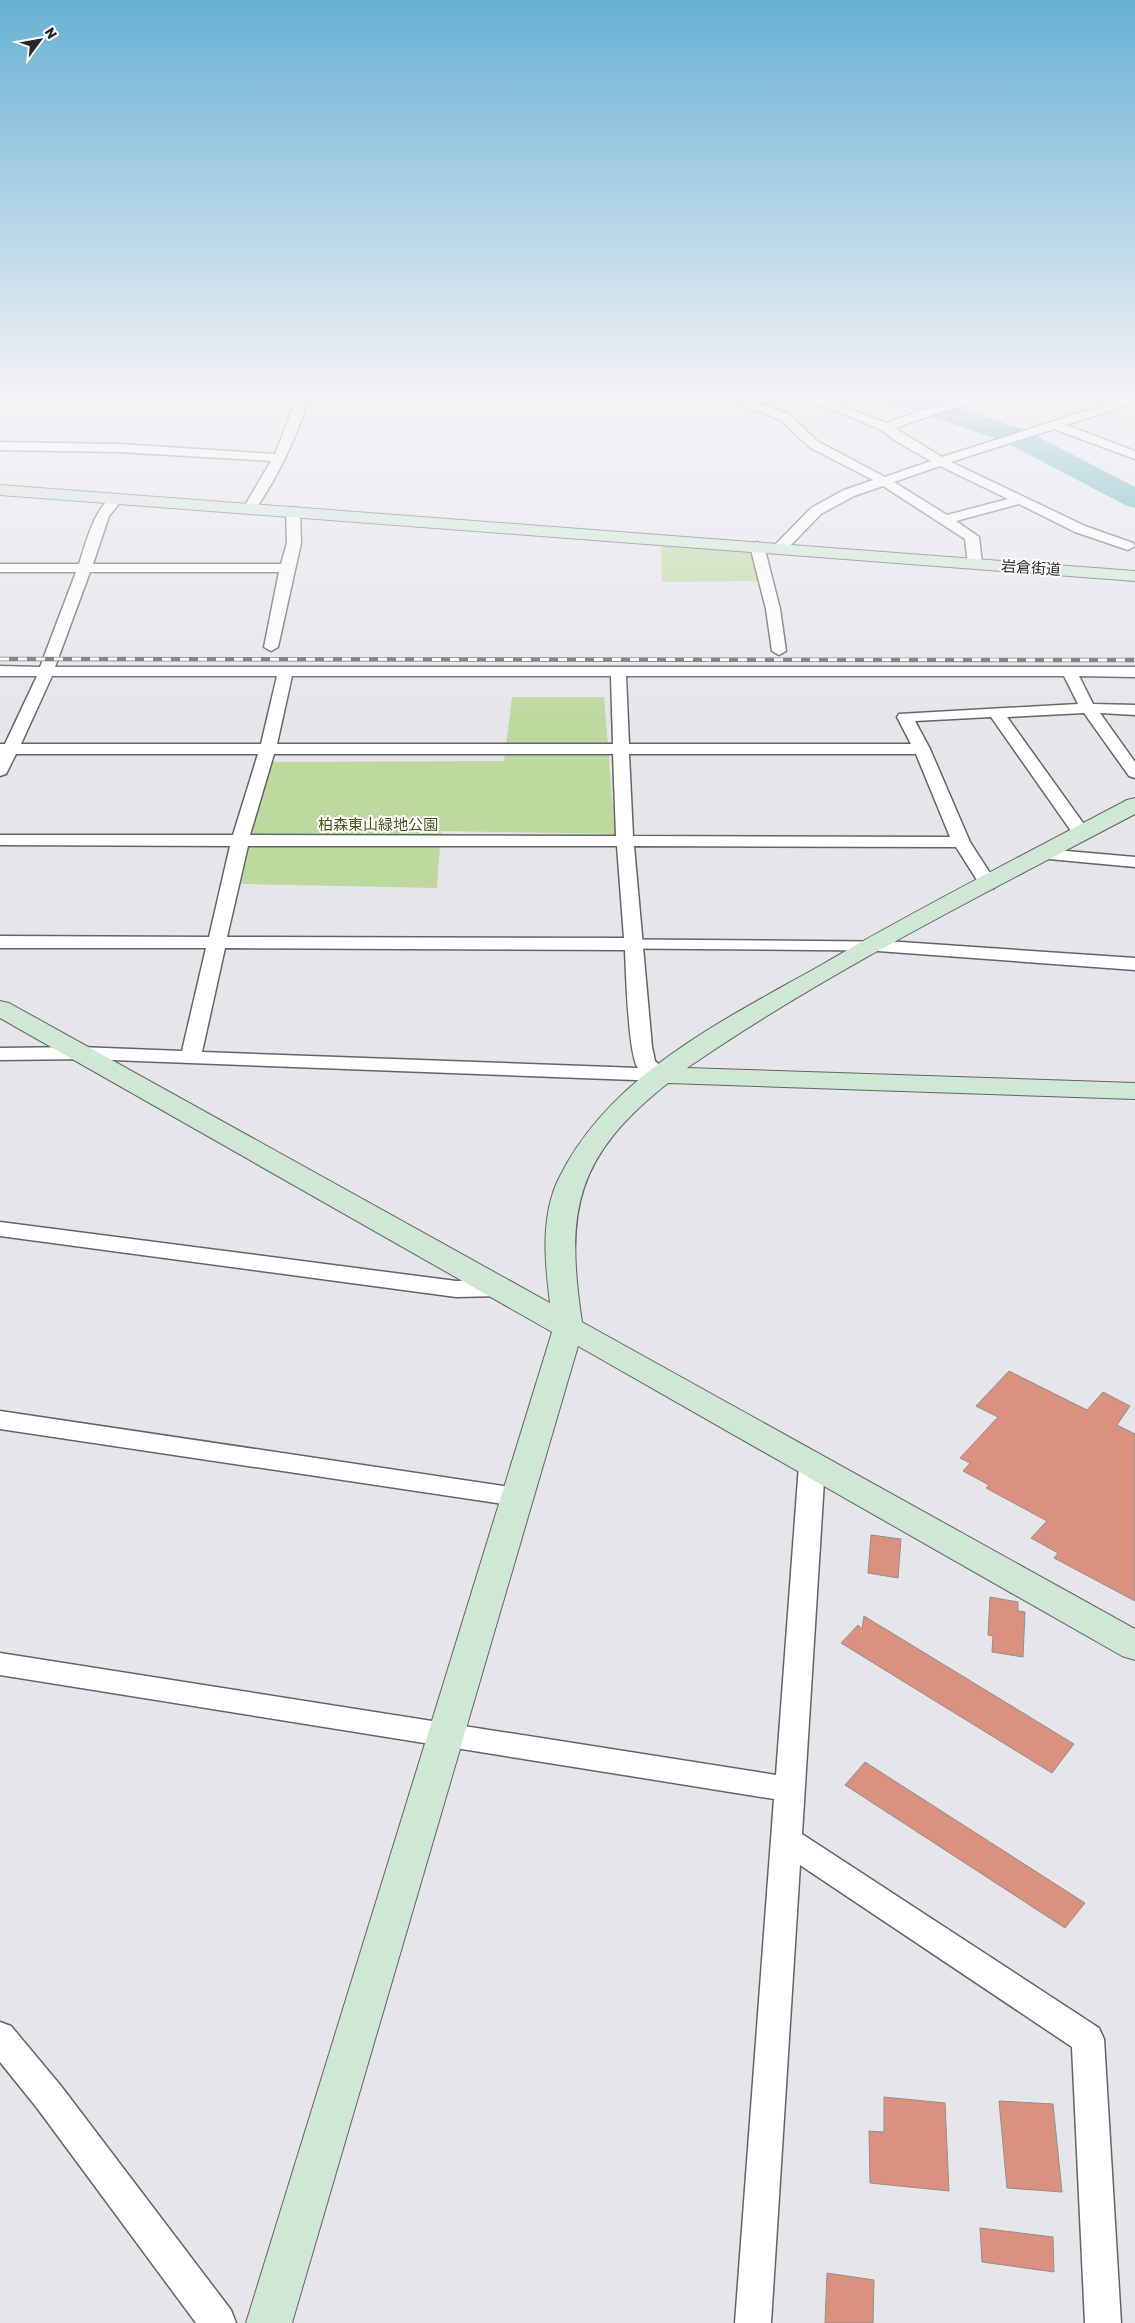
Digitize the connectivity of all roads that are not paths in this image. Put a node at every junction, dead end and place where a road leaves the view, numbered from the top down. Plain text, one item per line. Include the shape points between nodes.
1 (115, 501) edge
2 (140, 501) edge
3 (255, 501) edge
4 (832, 501) edge
5 (916, 501) edge
6 (1015, 501) edge
7 (1023, 501) edge
8 (250, 508) junction
9 (293, 511) junction
10 (946, 520) junction
11 (757, 546) junction
12 (1133, 547) edge
13 (780, 548) junction
14 (975, 564) junction
15 (0, 568) edge
16 (85, 568) junction
17 (287, 568) junction
18 (1135, 576) edge
19 (271, 648) dead end
20 (780, 651) dead end
21 (0, 671) edge
22 (44, 671) junction
23 (286, 671) junction
24 (618, 672) junction
25 (1069, 672) junction
26 (1135, 672) edge
27 (1088, 708) junction
28 (1135, 710) edge
29 (996, 712) junction
30 (5, 749) edge
31 (622, 749) junction
32 (922, 749) junction
33 (267, 751) junction
34 (0, 770) edge
35 (1135, 773) edge
36 (1135, 805) edge
37 (1082, 834) junction
38 (0, 840) edge
39 (240, 841) junction
40 (625, 842) junction
41 (960, 842) junction
42 (1044, 854) junction
43 (1135, 862) edge
44 (988, 884) junction
45 (0, 942) edge
46 (217, 942) junction
47 (634, 944) junction
48 (870, 946) junction
49 (1135, 964) edge
50 (0, 1008) edge
51 (0, 1054) edge
52 (81, 1054) junction
53 (191, 1057) junction
54 (660, 1075) junction
55 (1135, 1091) edge
56 (0, 1229) edge
57 (500, 1288) junction
58 (568, 1328) junction
59 (0, 1420) edge
60 (812, 1464) junction
61 (517, 1497) junction
62 (1135, 1646) edge
63 (0, 1664) edge
64 (444, 1734) junction
65 (789, 1789) junction
66 (785, 1839) junction
67 (0, 2037) edge
68 (218, 2323) edge
69 (269, 2323) edge
70 (754, 2323) edge
71 (1103, 2323) edge

1 - 16 street via 103,515
2 - 8 street, 岩倉街道
3 - 8 street
4 - 13 street via 809,517
5 - 10 street
6 - 10 street
7 - 12 street via 1080,529
8 - 9 street, 岩倉街道
9 - 11 street, 岩倉街道
9 - 17 street via 294,543
10 - 14 street via 972,537
11 - 13 street, 岩倉街道
11 - 20 street
13 - 14 street, 岩倉街道
14 - 18 street, 岩倉街道
15 - 16 street
16 - 17 street
16 - 22 street
17 - 19 street
21 - 22 street
22 - 23 street
22 - 30 street via 37,694
23 - 24 street
23 - 33 street
24 - 25 street
24 - 31 street
25 - 26 street
25 - 27 street
27 - 28 street
27 - 29 street
27 - 35 street
29 - 32 street via 905,717
29 - 37 street
30 - 33 street
30 - 34 street
31 - 32 street
31 - 33 street
31 - 40 street
32 - 41 street
33 - 39 street
36 - 37 street
37 - 42 street
38 - 39 street
39 - 40 street
39 - 46 street
40 - 41 street
40 - 47 street
41 - 44 street
42 - 43 street
42 - 44 street
44 - 48 street
45 - 46 street
46 - 47 street
46 - 53 street
47 - 48 lane
47 - 54 street via 642,1047 646,1064
48 - 49 street
48 - 54 street via 709,1040
50 - 52 street
51 - 52 street
52 - 53 street
52 - 57 street
53 - 54 street
54 - 55 street
54 - 58 street via 610,1122 572,1180 560,1219 562,1288
56 - 57 street via 456,1290
57 - 58 street
58 - 60 street
58 - 61 street
59 - 61 street
60 - 62 street
60 - 65 street
61 - 64 street
63 - 64 street
64 - 65 street
64 - 69 street
65 - 66 street
66 - 70 street
66 - 71 street via 1088,2039
67 - 68 street via 49,2097

